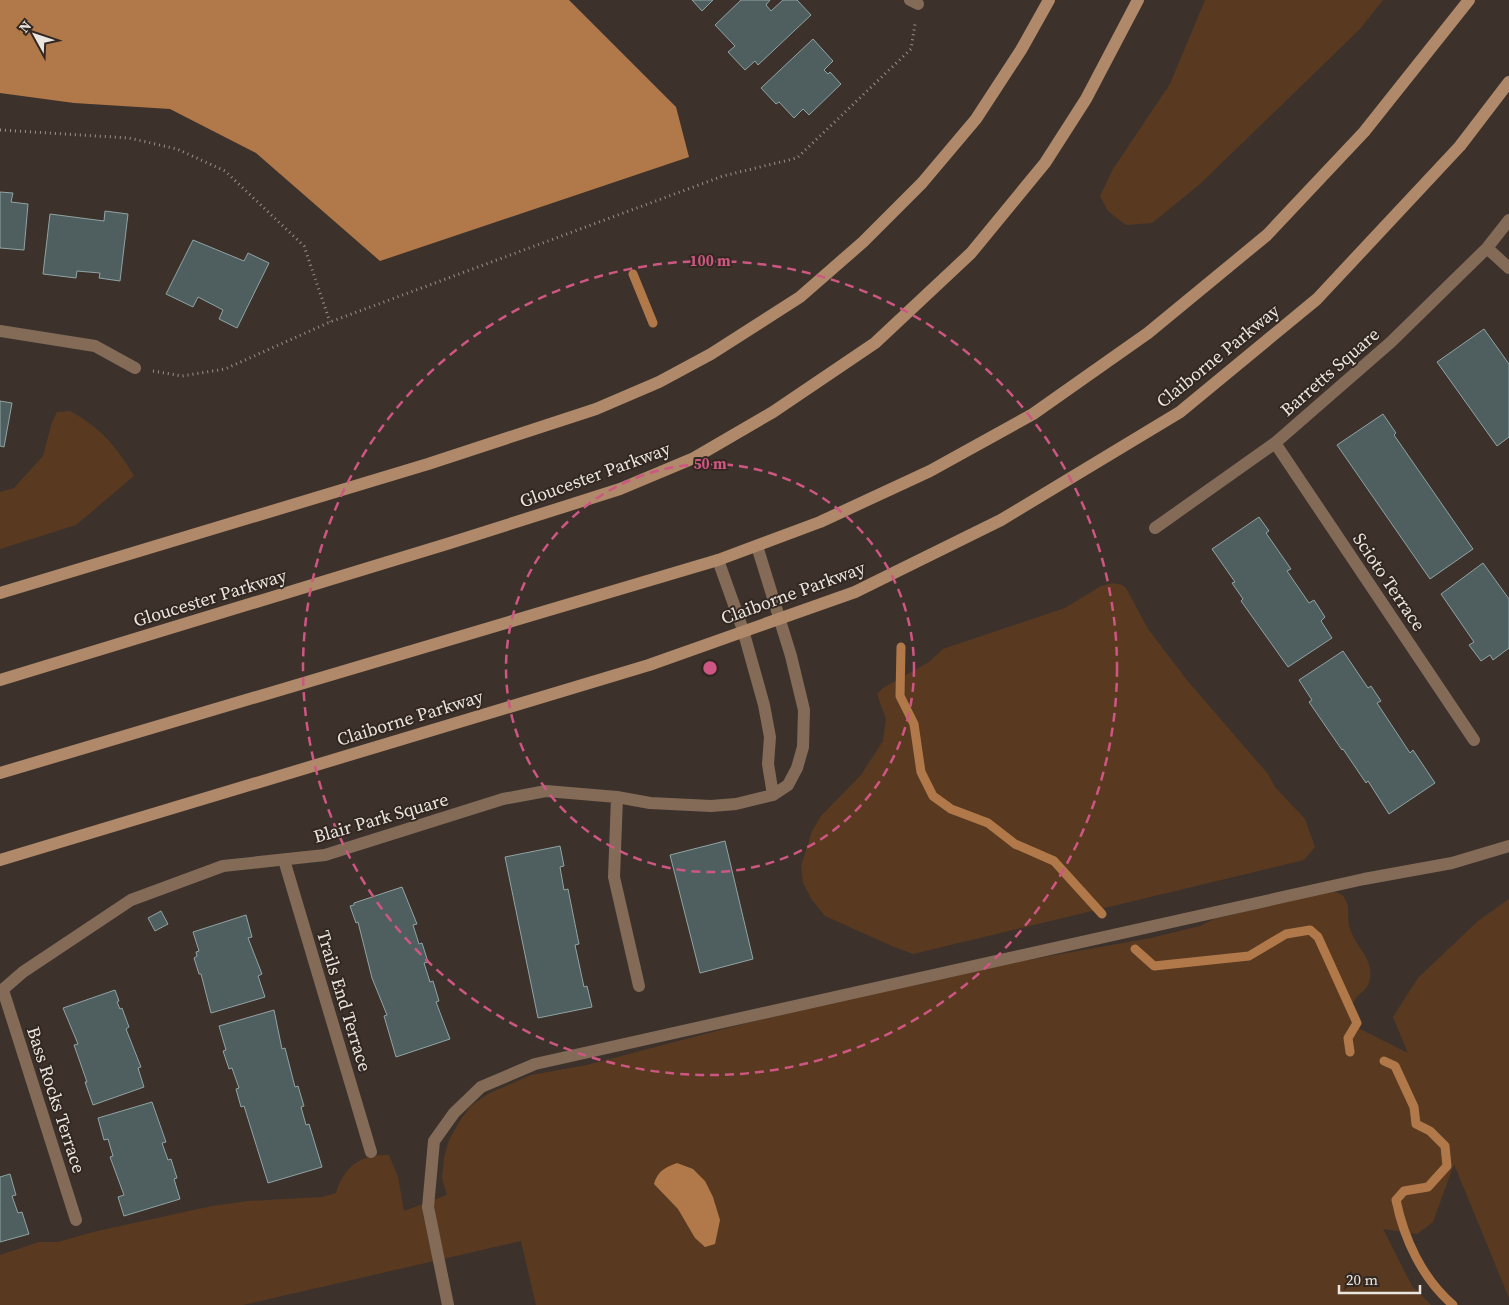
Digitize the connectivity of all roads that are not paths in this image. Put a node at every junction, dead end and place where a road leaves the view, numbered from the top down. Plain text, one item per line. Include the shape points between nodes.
1 (1049, 0) edge
2 (1138, 0) edge
3 (1469, 0) edge
4 (1509, 82) edge
5 (1509, 220) edge
6 (1487, 248) junction
7 (1509, 268) edge
8 (0, 331) edge
9 (135, 368) road end
10 (1275, 443) junction
11 (1155, 528) dead end
12 (757, 546) junction
13 (718, 560) junction
14 (0, 593) edge
15 (780, 619) junction
16 (743, 630) junction
17 (0, 680) edge
18 (1474, 740) dead end
19 (0, 773) edge
20 (773, 795) junction
21 (617, 797) junction
22 (1509, 846) edge
23 (0, 860) edge
24 (284, 860) junction
25 (639, 986) dead end
26 (2, 991) edge
27 (371, 1152) dead end
28 (76, 1220) dead end
29 (448, 1305) edge

1 - 14 main road via 976,119 922,183 863,242 800,297 711,354 659,382 596,409 428,464
2 - 17 main road, Gloucester Parkway via 1086,99 1045,163 971,253 876,344 774,412 694,458 620,489
3 - 12 main road via 1364,132 1267,236 1148,333 1033,414 930,471 820,522
4 - 15 main road, Claiborne Parkway via 1460,146 1317,299 1180,412 1001,520 855,592
5 - 6 street, Barretts Square
6 - 7 street
6 - 10 street, Barretts Square via 1391,342
8 - 9 street via 95,346
10 - 11 street, Barretts Square
10 - 18 street, Scioto Terrace
12 - 13 main road
12 - 15 street, Blair Park Square
13 - 16 street
13 - 19 main road
15 - 16 main road, Claiborne Parkway
15 - 20 street, Blair Park Square via 804,710 803,748 788,785
16 - 20 street via 770,737 768,764
16 - 23 main road, Claiborne Parkway via 649,665
20 - 21 street, Blair Park Square via 711,806 650,803
21 - 24 street, Blair Park Square via 546,791 503,799 324,855
21 - 25 street via 614,877
22 - 29 street via 1452,863 1354,881 534,1064 481,1087 454,1114 434,1141 428,1206
24 - 26 street, Blair Park Square via 223,866 131,900 23,972
24 - 27 street, Trails End Terrace
26 - 28 street, Bass Rocks Terrace

